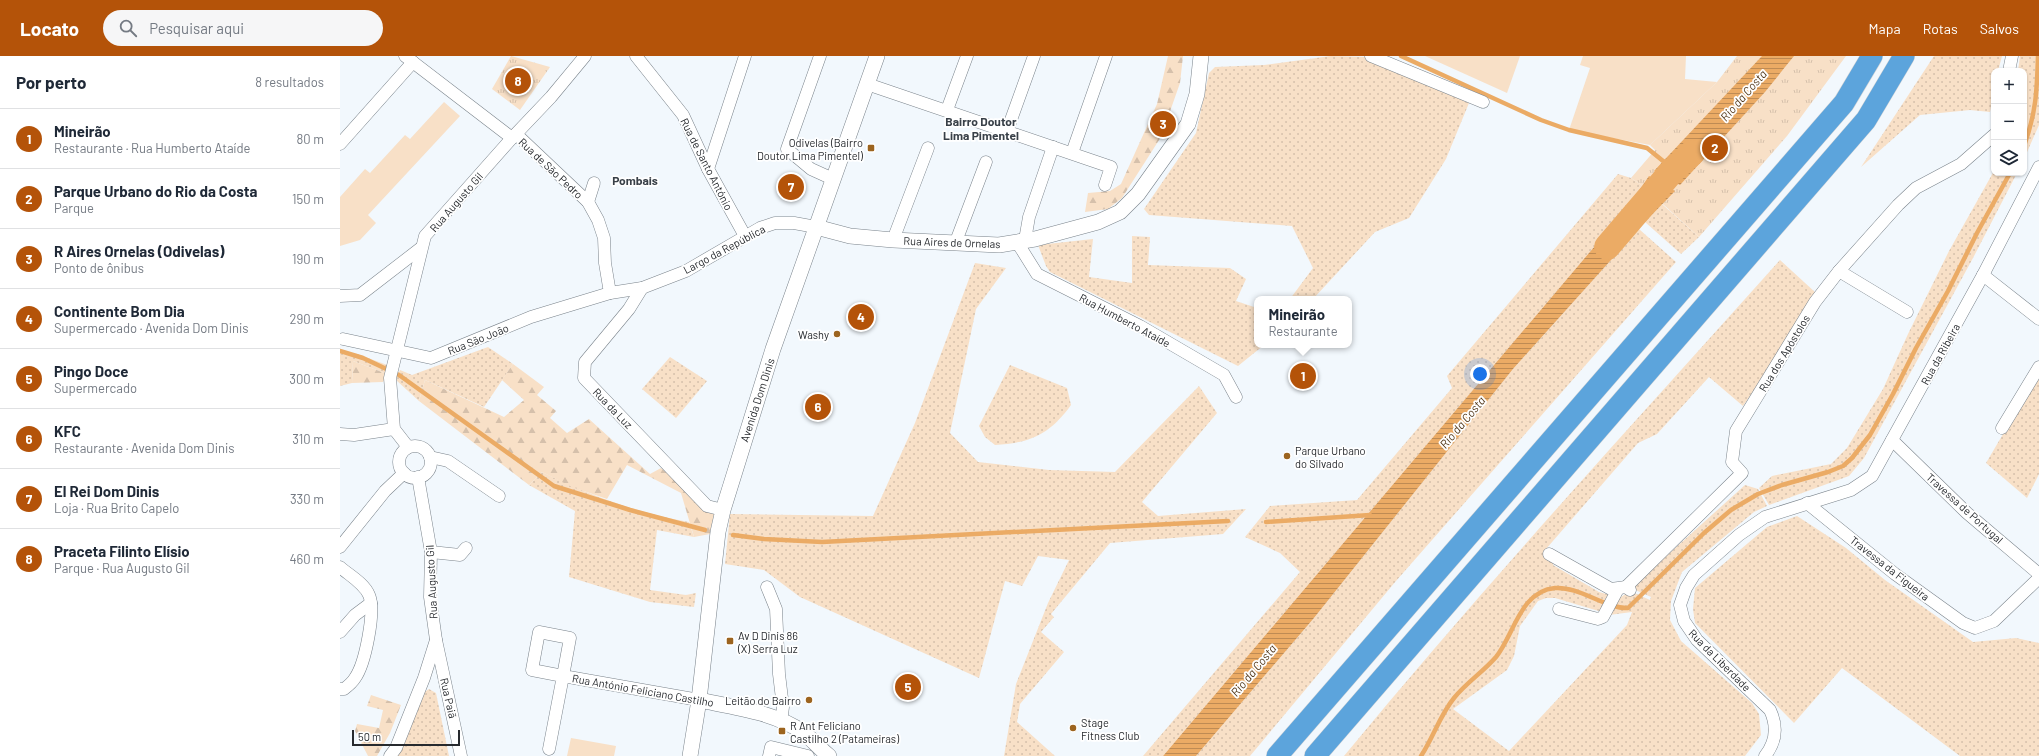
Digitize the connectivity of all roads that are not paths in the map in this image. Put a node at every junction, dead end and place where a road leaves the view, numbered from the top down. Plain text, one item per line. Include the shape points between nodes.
1 (585, 56) edge
2 (636, 56) edge
3 (745, 56) edge
4 (820, 56) edge
5 (876, 56) edge
6 (966, 56) edge
7 (1034, 56) edge
8 (1106, 56) edge
9 (1201, 56) edge
10 (1371, 56) edge
11 (1872, 56) edge
12 (1904, 56) edge
13 (2012, 56) edge
14 (409, 59) edge
15 (2010, 68) edge
16 (867, 84) junction
17 (1483, 102) dead end
18 (947, 110) junction
19 (1007, 131) junction
20 (514, 136) junction
21 (1991, 138) edge
22 (340, 144) edge
23 (1053, 147) junction
24 (928, 148) dead end
25 (1072, 154) junction
26 (986, 162) dead end
27 (2039, 167) edge
28 (708, 169) junction
29 (833, 178) junction
30 (594, 183) dead end
31 (1105, 185) dead end
32 (588, 202) junction
33 (816, 228) junction
34 (745, 236) junction
35 (892, 240) junction
36 (1021, 241) junction
37 (956, 244) junction
38 (421, 248) junction
39 (1839, 271) junction
40 (1984, 275) junction
41 (642, 288) junction
42 (610, 292) junction
43 (340, 296) edge
44 (1907, 312) dead end
45 (2039, 319) edge
46 (343, 339) dead end
47 (398, 351) junction
48 (2039, 367) edge
49 (1236, 397) dead end
50 (2002, 428) dead end
51 (394, 429) junction
52 (340, 434) edge
53 (1892, 440) junction
54 (408, 447) junction
55 (430, 457) junction
56 (404, 473) junction
57 (418, 477) junction
58 (499, 496) dead end
59 (1808, 503) junction
60 (723, 510) junction
61 (340, 547) edge
62 (466, 548) dead end
63 (431, 552) junction
64 (1549, 554) dead end
65 (340, 567) edge
66 (2039, 574) edge
67 (2039, 578) edge
68 (767, 587) dead end
69 (1622, 591) junction
70 (371, 604) junction
71 (1559, 609) dead end
72 (340, 632) edge
73 (436, 640) junction
74 (340, 689) edge
75 (699, 700) junction
76 (782, 722) junction
77 (549, 749) dead end
78 (390, 756) edge
79 (461, 756) edge
80 (690, 756) edge
81 (769, 756) edge
82 (808, 756) edge
83 (828, 756) edge
84 (1277, 756) edge
85 (1315, 756) edge
86 (1765, 756) edge

1 - 20 street, Rua Augusto Gil
2 - 28 street, Rua de Santo António via 683,115
3 - 28 street
4 - 29 street via 787,149 811,169
5 - 16 street, Avenida Dom Dinis
6 - 18 street
7 - 19 street
8 - 25 street
9 - 36 street, Rua Aires de Ornelas via 1197,94 1188,124 1138,194 1120,212 1098,222
10 - 17 street
11 - 84 highway via 1844,103
12 - 85 highway via 1866,120
13 - 15 street
14 - 20 street, Rua de São Pedro
14 - 22 street via 400,80
16 - 18 street
16 - 29 street, Avenida Dom Dinis
18 - 19 street
19 - 23 street
20 - 32 street, Rua de São Pedro
20 - 38 street, Rua Augusto Gil via 425,236
21 - 39 street, Rua dos Apóstolos via 1961,164 1916,188 1876,228
23 - 25 street
23 - 36 street
24 - 35 street
25 - 31 street via 1112,167
26 - 37 street
27 - 40 street, Rua da Ribeira
28 - 34 street, Rua de Santo António
29 - 33 street, Avenida Dom Dinis
30 - 32 street
32 - 42 street, Rua de São Pedro via 604,238
33 - 34 street, Largo da República via 794,223 775,223
33 - 35 street, Rua Aires de Ornelas via 850,236
33 - 60 street, Avenida Dom Dinis via 772,354
34 - 41 street, Largo da República via 686,271
35 - 37 street, Rua Aires de Ornelas
36 - 37 street, Rua Aires de Ornelas via 999,245
36 - 49 street, Rua Humberto Ataíde via 1037,274 1140,326 1224,375
38 - 43 street via 360,295
38 - 47 street, Rua Augusto Gil
39 - 44 street
39 - 69 street, Rua dos Apóstolos via 1815,302 1736,432 1732,462 1742,473
40 - 45 street
40 - 53 street, Rua da Ribeira
41 - 42 street, Largo da República
41 - 60 street, Rua da Luz via 629,310 585,362 584,378 707,506
42 - 47 street, Rua São João via 531,317 431,358
46 - 47 street, Rua São João
47 - 51 street, Rua Augusto Gil via 392,373
48 - 50 street
51 - 52 street via 354,435
51 - 54 street
53 - 59 street, Rua da Ribeira via 1872,476 1851,490
53 - 66 street, Travessa de Portugal via 1967,513
54 - 55 street via 423,448
54 - 56 street via 399,459
55 - 57 street via 430,467
55 - 58 street via 448,461
56 - 57 street via 410,477
56 - 61 street via 385,491
57 - 63 street, Rua Augusto Gil
59 - 67 street, Travessa da Figueira via 1895,574 1963,623 1975,628 1994,621
59 - 86 street, Rua da Liberdade via 1765,517 1739,535 1694,575 1680,605 1684,621 1692,635 1770,710 1775,732
60 - 75 street, Avenida Dom Dinis via 718,532
62 - 63 street via 460,555
63 - 73 street, Rua Augusto Gil via 430,597
64 - 69 street via 1611,589
65 - 70 street via 364,588
68 - 76 street via 776,609
69 - 71 street via 1603,617 1598,619
70 - 72 street via 355,615
70 - 74 street via 370,626 360,666 350,685
73 - 78 street via 424,678 396,748
73 - 79 street, Rua Paiã
75 - 76 street, Rua António Feliciano Castilho
75 - 77 street, Rua António Feliciano Castilho via 563,676
75 - 80 street, Avenida Dom Dinis
76 - 83 street, Rua António Feliciano Castilho via 803,733
81 - 82 street via 771,747

